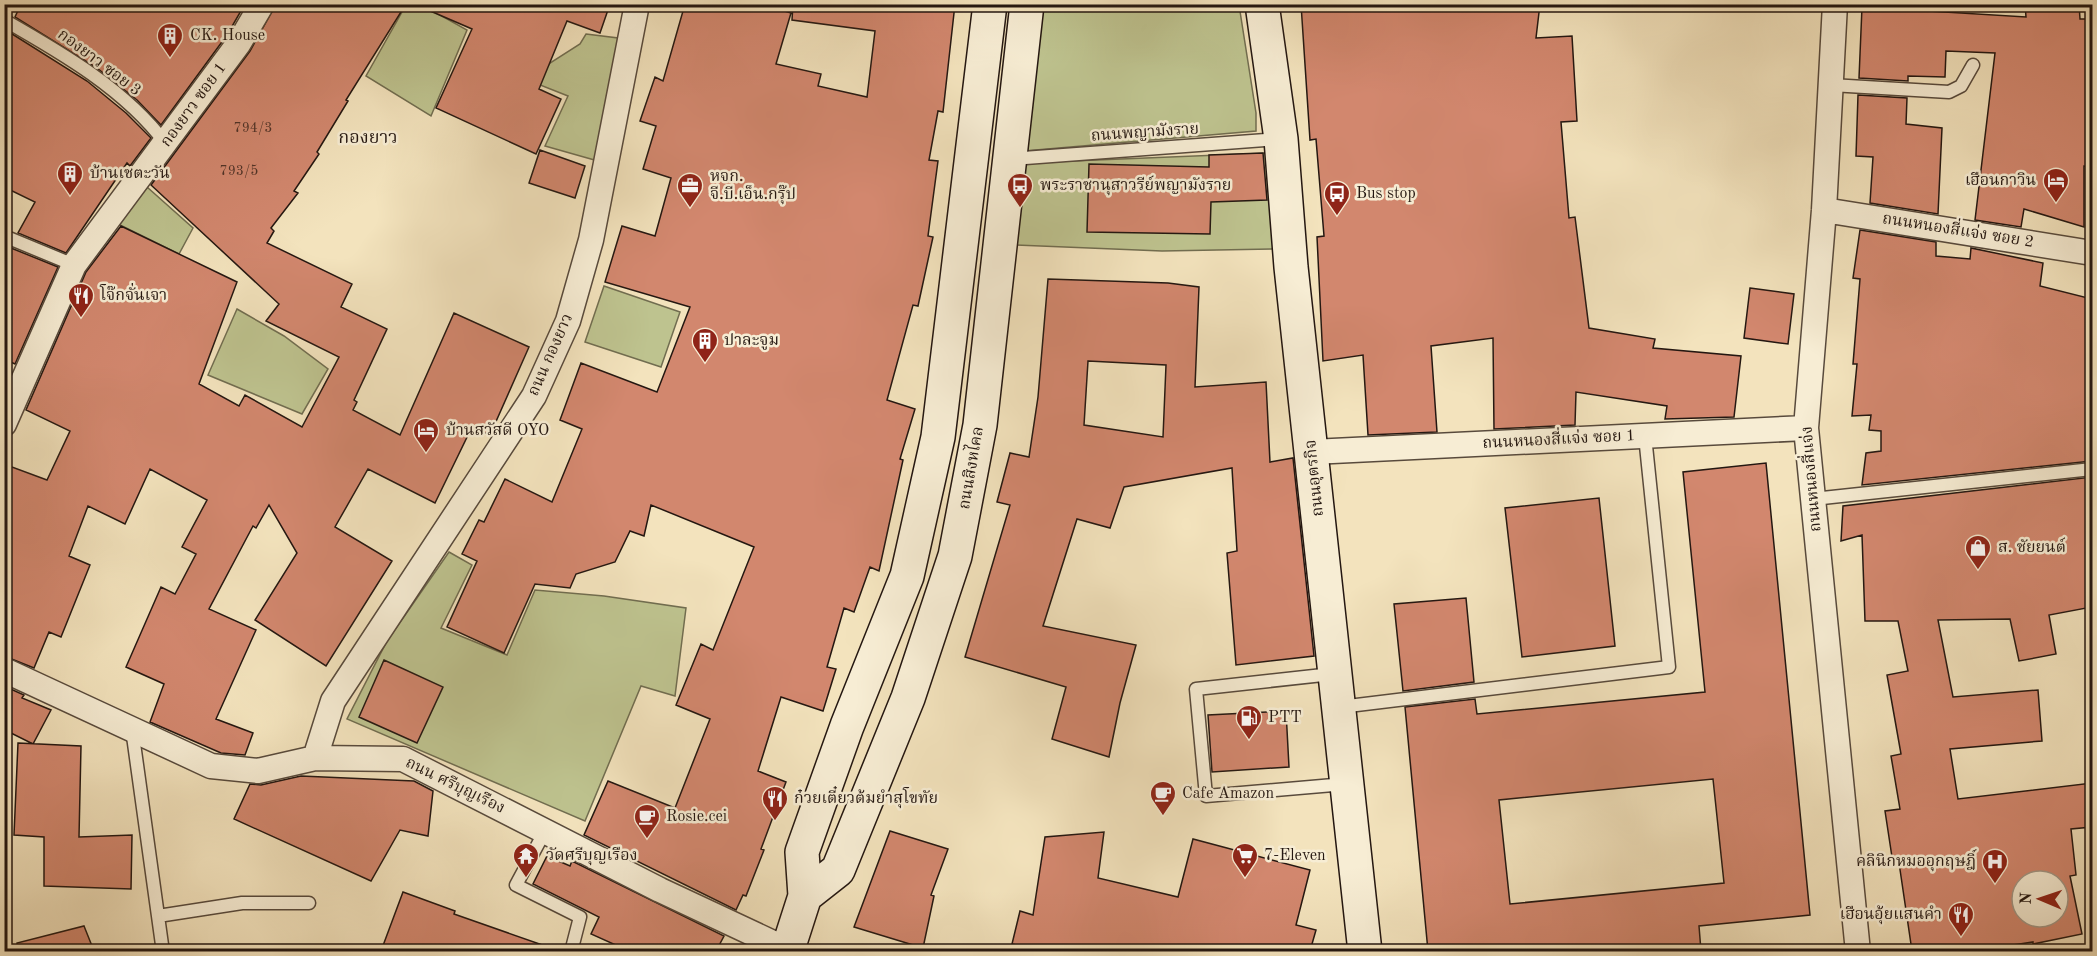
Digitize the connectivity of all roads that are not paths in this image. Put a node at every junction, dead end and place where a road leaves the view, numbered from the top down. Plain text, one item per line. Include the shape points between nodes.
1 (262, 4) edge
2 (637, 4) edge
3 (990, 4) edge
4 (1027, 4) edge
5 (1262, 4) edge
6 (1835, 4) edge
7 (4, 20) edge
8 (1973, 65) dead end
9 (1831, 85) junction
10 (1281, 139) junction
11 (166, 144) junction
12 (1011, 159) junction
13 (1824, 210) junction
14 (4, 236) edge
15 (2092, 253) edge
16 (74, 265) junction
17 (4, 424) edge
18 (1806, 428) junction
19 (1645, 436) junction
20 (1312, 452) junction
21 (2092, 469) edge
22 (1813, 499) junction
23 (4, 670) edge
24 (1336, 673) junction
25 (1340, 707) junction
26 (132, 729) junction
27 (315, 758) junction
28 (1348, 784) junction
29 (545, 831) junction
30 (805, 896) junction
31 (309, 903) dead end
32 (158, 916) junction
33 (163, 951) edge
34 (571, 951) edge
35 (788, 951) edge
36 (1365, 951) edge
37 (1858, 951) edge

1 - 11 street, กองยาว ซอย 1 via 239,43
2 - 27 street, ถนน กองยาว via 591,240 568,321 534,396 333,701
3 - 30 main road via 938,438 907,576 802,852
4 - 12 main road, ถนนสิงหไคล
5 - 10 main road, ถนนอุตรกิจ
6 - 9 street, ถนนหนองสี่แจ่ง
7 - 11 lane, กองยาว ซอย 3 via 59,51 105,85 152,125
8 - 9 lane via 1961,86 1949,92
9 - 13 street, ถนนหนองสี่แจ่ง
10 - 12 lane, ถนนพญามังราย
10 - 20 main road, ถนนอุตรกิจ
11 - 16 street, กองยาว ซอย 1
12 - 30 main road, ถนนสิงหไคล via 980,425 955,556 908,698 838,870
13 - 15 street, ถนนหนองสี่แจ่ง ซอย 2
13 - 18 street, ถนนหนองสี่แจ่ง
14 - 16 lane
16 - 17 street, กองยาว ซอย 1
18 - 19 street, ถนนหนองสี่แจ่ง ซอย 1
18 - 22 street, ถนนหนองสี่แจ่ง
19 - 20 street, ถนนหนองสี่แจ่ง ซอย 1
19 - 25 lane via 1669,667
20 - 24 main road, ถนนอุตรกิจ
21 - 22 lane
22 - 37 street, ถนนหนองสี่แจ่ง
23 - 26 street, ถนน ศรีบุญเรือง
24 - 25 main road, ถนนอุตรกิจ
24 - 28 lane via 1196,689 1206,796
25 - 28 main road, ถนนอุตรกิจ
26 - 27 street, ถนน ศรีบุญเรือง via 211,766 258,771
26 - 32 lane
27 - 29 street, ถนน ศรีบุญเรือง via 403,759
28 - 36 main road, ถนนอุตรกิจ
29 - 34 lane via 516,885 580,916
29 - 35 street, ถนน ศรีบุญเรือง
30 - 35 main road
31 - 32 lane via 242,903
32 - 33 lane

